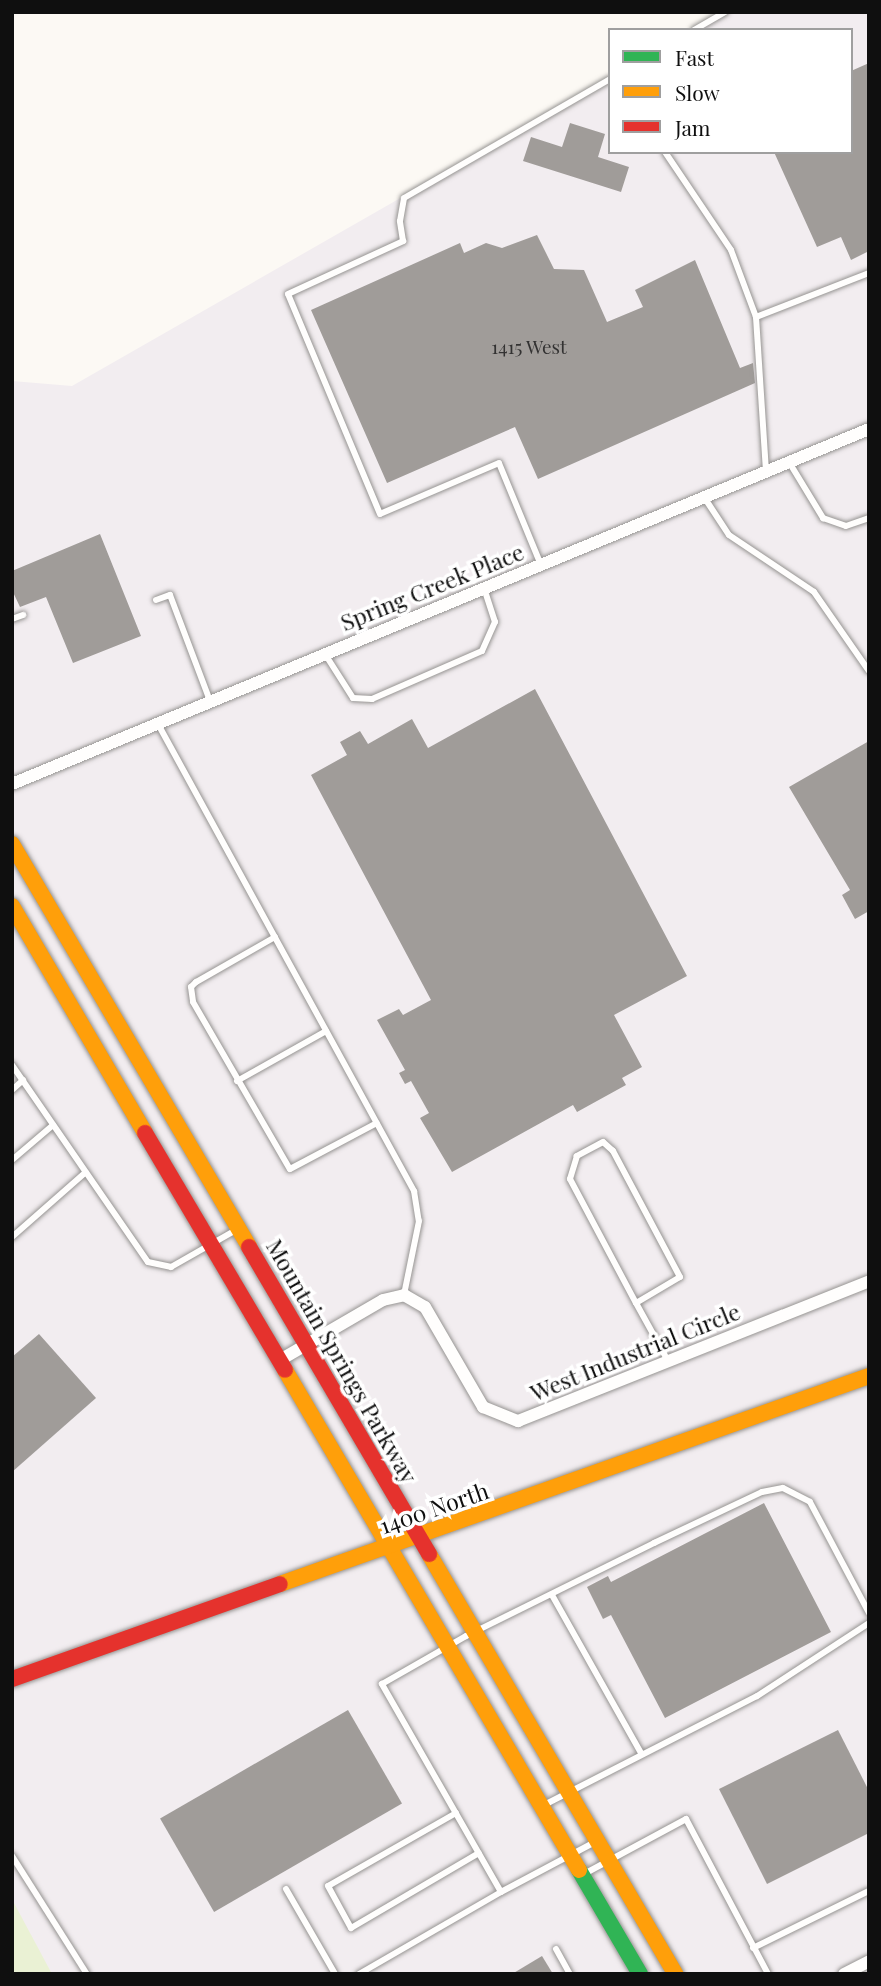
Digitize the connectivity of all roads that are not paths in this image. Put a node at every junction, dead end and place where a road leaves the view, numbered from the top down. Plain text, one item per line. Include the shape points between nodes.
1 (725, 12) edge
2 (697, 28) edge
3 (608, 80) edge
4 (666, 154) edge
5 (869, 273) edge
6 (756, 317) junction
7 (869, 429) edge
8 (789, 462) junction
9 (766, 472) junction
10 (704, 497) junction
11 (869, 518) edge
12 (541, 565) junction
13 (484, 588) junction
14 (156, 600) dead end
15 (23, 615) dead end
16 (12, 619) edge
17 (325, 654) junction
18 (869, 671) edge
19 (210, 701) junction
20 (157, 723) junction
21 (12, 784) edge
22 (12, 844) edge
23 (12, 906) edge
24 (275, 937) junction
25 (326, 1031) junction
26 (12, 1065) edge
27 (23, 1080) junction
28 (237, 1081) junction
29 (12, 1090) edge
30 (377, 1123) junction
31 (54, 1125) junction
32 (12, 1160) edge
33 (86, 1172) junction
34 (238, 1229) junction
35 (12, 1237) edge
36 (211, 1244) junction
37 (869, 1281) edge
38 (404, 1295) junction
39 (636, 1303) junction
40 (306, 1345) junction
41 (279, 1360) junction
42 (668, 1361) junction
43 (869, 1376) edge
44 (419, 1538) junction
45 (390, 1549) junction
46 (552, 1595) junction
47 (869, 1613) edge
48 (869, 1623) edge
49 (474, 1632) junction
50 (448, 1646) junction
51 (12, 1679) edge
52 (641, 1753) junction
53 (568, 1792) junction
54 (542, 1806) junction
55 (456, 1812) junction
56 (597, 1841) junction
57 (479, 1853) junction
58 (570, 1855) junction
59 (12, 1856) edge
60 (608, 1860) junction
61 (582, 1875) junction
62 (286, 1889) dead end
63 (869, 1891) edge
64 (501, 1892) junction
65 (753, 1948) junction
66 (556, 1949) dead end
67 (869, 1961) edge
68 (87, 1974) edge
69 (335, 1974) edge
70 (359, 1974) edge
71 (570, 1974) edge
72 (640, 1974) edge
73 (675, 1974) edge
74 (768, 1974) edge
75 (844, 1974) edge

1 - 2 lane
3 - 12 lane via 404,198 403,241 288,294 380,514 499,463
4 - 6 lane via 731,250
5 - 6 lane
6 - 9 lane
7 - 8 street, Spring Creek Place
8 - 9 street, Spring Creek Place
8 - 11 lane via 823,518 846,526
9 - 10 street, Spring Creek Place
10 - 12 street, Spring Creek Place
10 - 18 lane via 729,536 814,592
12 - 13 street, Spring Creek Place
13 - 17 street, Spring Creek Place
13 - 17 lane via 495,621 482,651 372,699 353,698
14 - 19 lane via 170,595
15 - 16 lane
17 - 19 street, Spring Creek Place
19 - 20 street, Spring Creek Place
20 - 21 street, Spring Creek Place
20 - 24 lane
22 - 34 street, Mountain Springs Parkway
23 - 36 street
24 - 25 lane
24 - 28 lane via 191,987 193,1002
25 - 28 lane
25 - 30 lane
26 - 27 lane
27 - 29 lane
27 - 31 lane
28 - 30 lane via 290,1170
30 - 38 lane via 414,1191 419,1222
31 - 32 lane
31 - 33 lane
33 - 35 lane
33 - 36 lane via 148,1262 171,1267
34 - 36 lane
34 - 40 street, Mountain Springs Parkway
36 - 41 street
37 - 42 street, West Industrial Circle
38 - 40 street via 383,1300
38 - 42 street, West Industrial Circle via 425,1307 483,1407 518,1421
39 - 39 lane via 570,1179 577,1156 603,1142 613,1151 680,1277
39 - 42 lane
40 - 41 street
40 - 44 street, Mountain Springs Parkway
41 - 45 street
43 - 44 street, 1400 North
44 - 45 street, 1400 North
44 - 49 street, Mountain Springs Parkway
45 - 50 street
45 - 51 street, 1400 North
46 - 47 lane via 757,1494 783,1488 810,1502
46 - 49 lane
46 - 52 lane
48 - 52 lane via 757,1696
49 - 50 lane
49 - 53 street, Mountain Springs Parkway
50 - 54 street
50 - 55 lane via 382,1684
52 - 53 lane
53 - 54 lane
53 - 56 street, Mountain Springs Parkway
54 - 58 street
55 - 57 lane
55 - 57 lane via 328,1886 351,1928
56 - 58 lane
56 - 60 street, Mountain Springs Parkway
57 - 64 lane
58 - 61 street
58 - 64 lane
59 - 68 lane
60 - 61 lane
60 - 65 lane via 686,1819
60 - 73 street, Mountain Springs Parkway
61 - 72 street
62 - 69 lane
63 - 65 lane
64 - 70 lane
65 - 74 lane
66 - 71 lane
67 - 75 street

